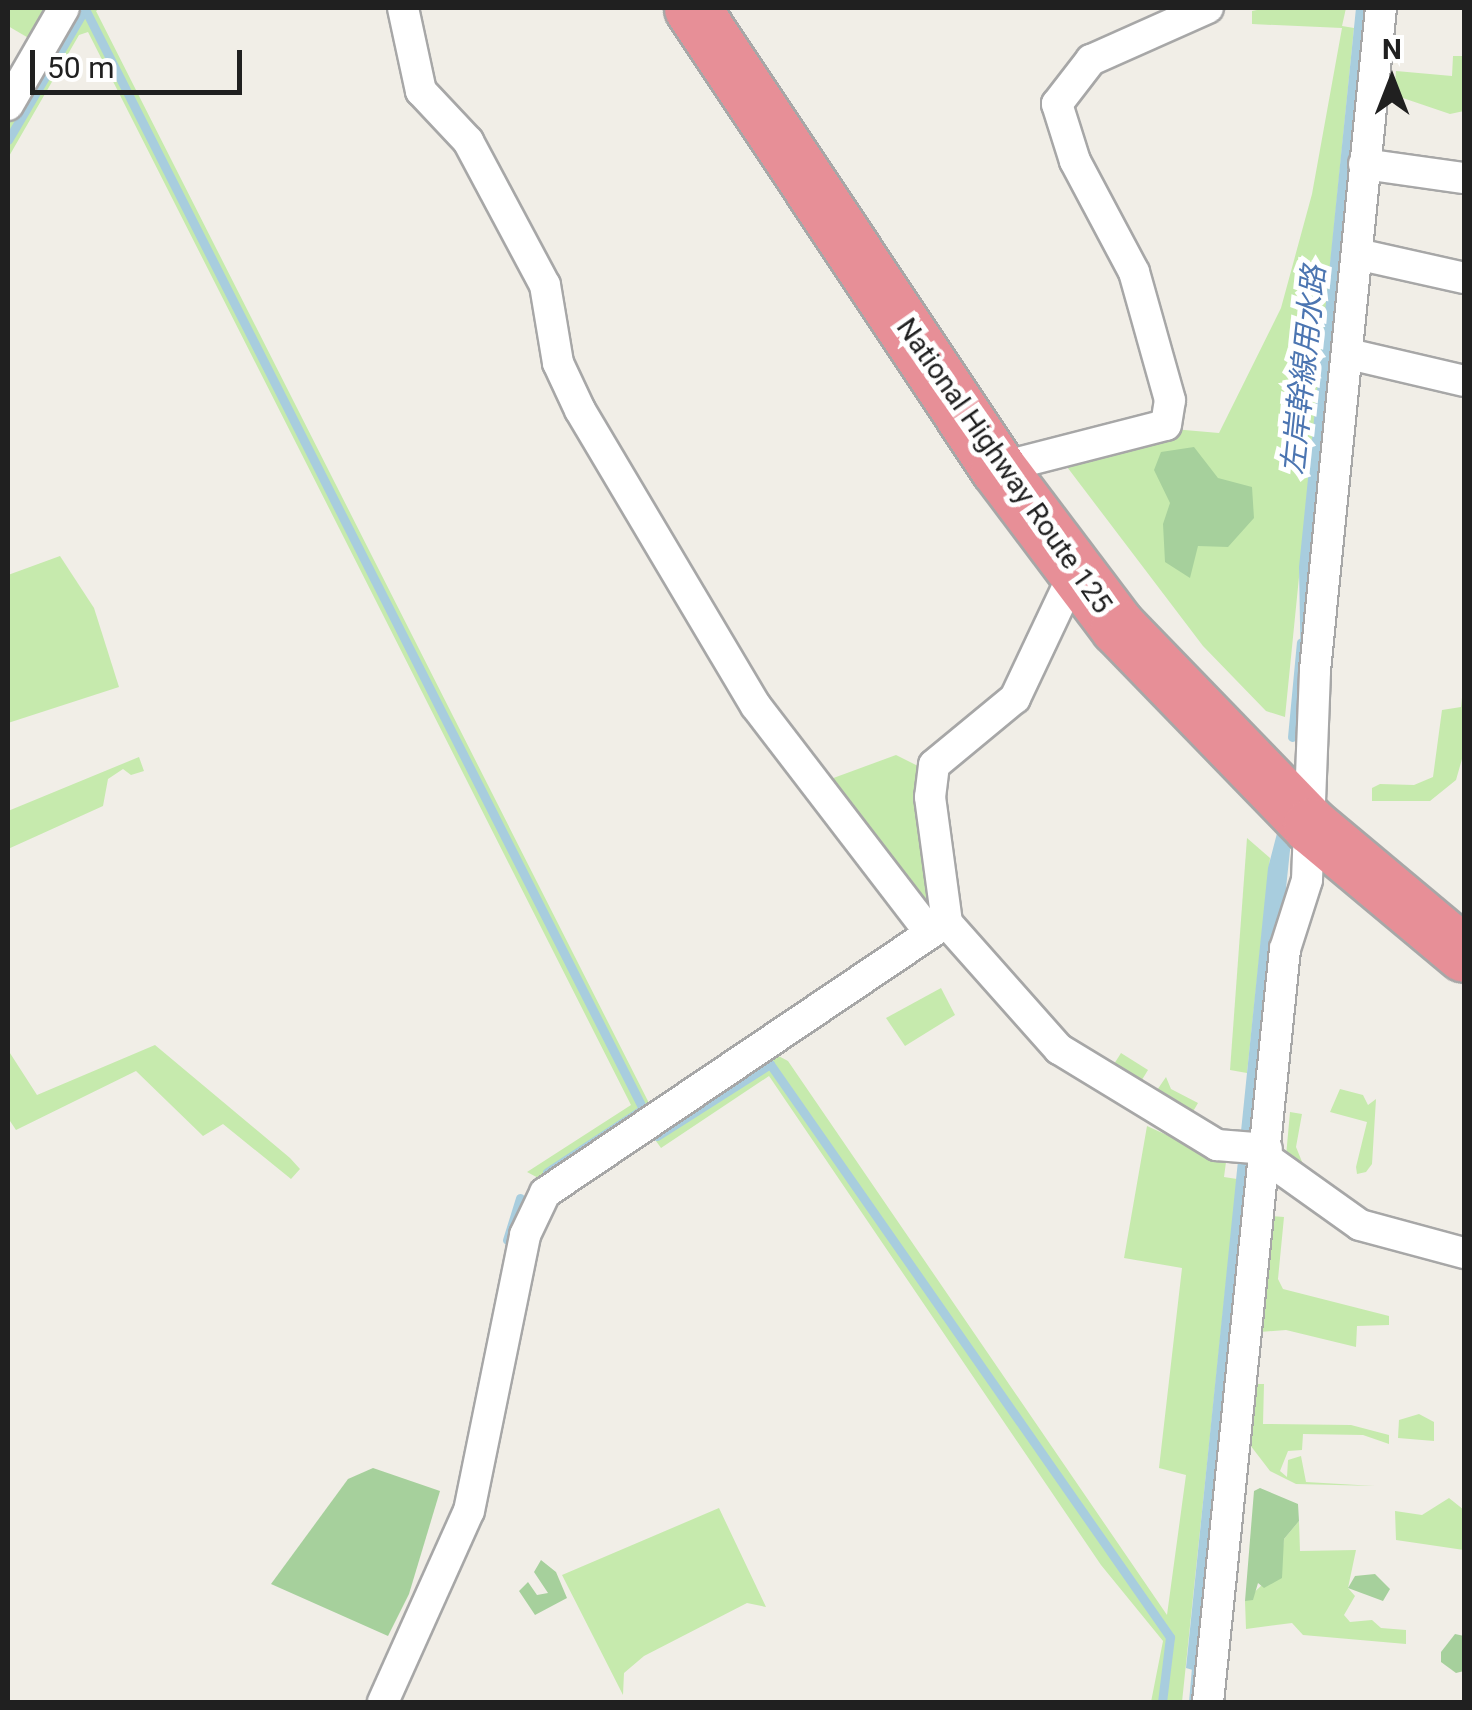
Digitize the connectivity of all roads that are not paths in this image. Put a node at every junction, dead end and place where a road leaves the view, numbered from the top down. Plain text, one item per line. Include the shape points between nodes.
1 (64, 8) edge
2 (403, 8) edge
3 (692, 8) edge
4 (1208, 8) edge
5 (1382, 8) edge
6 (8, 104) edge
7 (1364, 164) junction
8 (1464, 178) edge
9 (1357, 254) junction
10 (1464, 278) edge
11 (1349, 354) junction
12 (1464, 381) edge
13 (998, 468) junction
14 (1076, 570) junction
15 (1311, 826) junction
16 (939, 928) junction
17 (1464, 954) edge
18 (1267, 1153) junction
19 (1464, 1253) edge
20 (383, 1702) edge
21 (1208, 1702) edge

1 - 6 street
2 - 16 street via 421,90 468,141 546,285 558,363 607,458 756,706
3 - 13 highway, National Highway Route 125
4 - 13 street via 1091,60 1056,104 1075,161 1134,272 1170,400 1166,424
5 - 7 street
7 - 8 street
7 - 9 street
9 - 10 street
9 - 11 street
11 - 12 street
11 - 15 street via 1316,670
13 - 14 highway, National Highway Route 125
14 - 15 highway, National Highway Route 125 via 1179,694
14 - 16 street via 1016,698 934,765
15 - 17 highway, National Highway Route 125
15 - 18 street via 1307,880 1285,949
16 - 18 street via 1059,1049 1217,1145
16 - 20 street via 545,1193 525,1235 469,1511
18 - 19 street via 1360,1225
18 - 21 street

